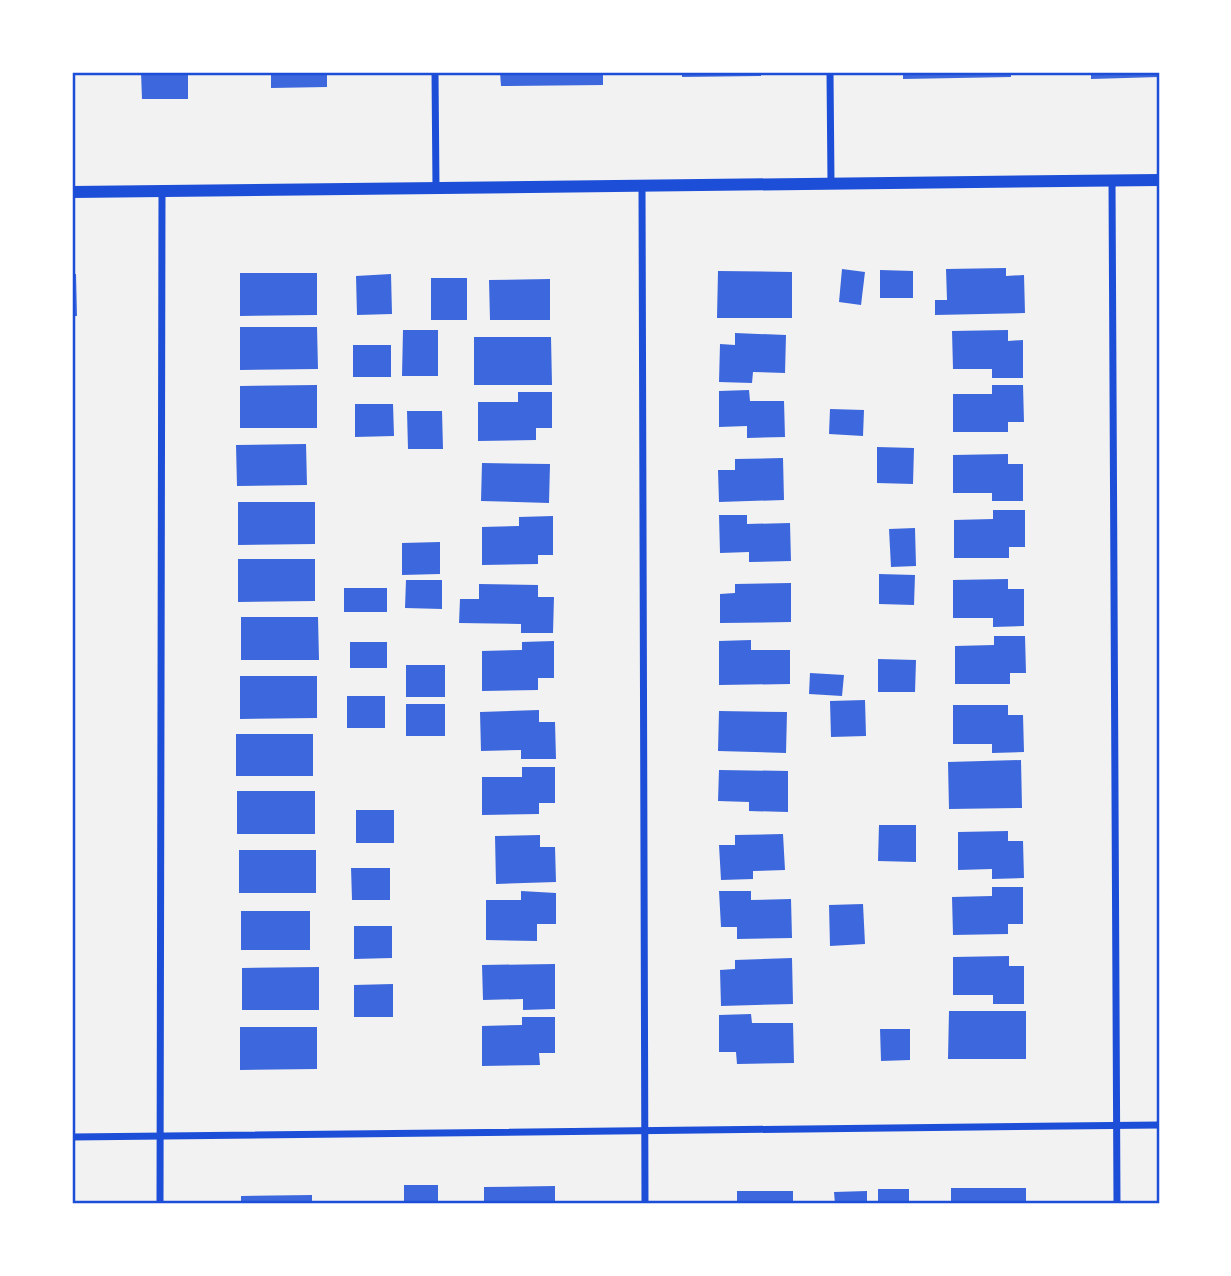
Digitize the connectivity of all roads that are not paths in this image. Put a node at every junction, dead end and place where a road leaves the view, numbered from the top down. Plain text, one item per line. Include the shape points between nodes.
1 (435, 72) edge
2 (830, 72) edge
3 (1112, 180) junction
4 (1159, 180) edge
5 (831, 183) junction
6 (642, 186) junction
7 (436, 188) junction
8 (162, 191) junction
9 (72, 192) edge
10 (1117, 1125) junction
11 (1159, 1125) edge
12 (645, 1130) junction
13 (159, 1136) junction
14 (72, 1137) edge
15 (160, 1204) edge
16 (645, 1204) edge
17 (1117, 1204) edge

1 - 7 street
2 - 5 street
3 - 4 street
3 - 5 street
3 - 10 street
5 - 6 street
6 - 7 street
6 - 12 street
7 - 8 street
8 - 9 street
8 - 13 street
10 - 11 street
10 - 12 street
10 - 17 street
12 - 13 street
12 - 16 street
13 - 14 street
13 - 15 street

